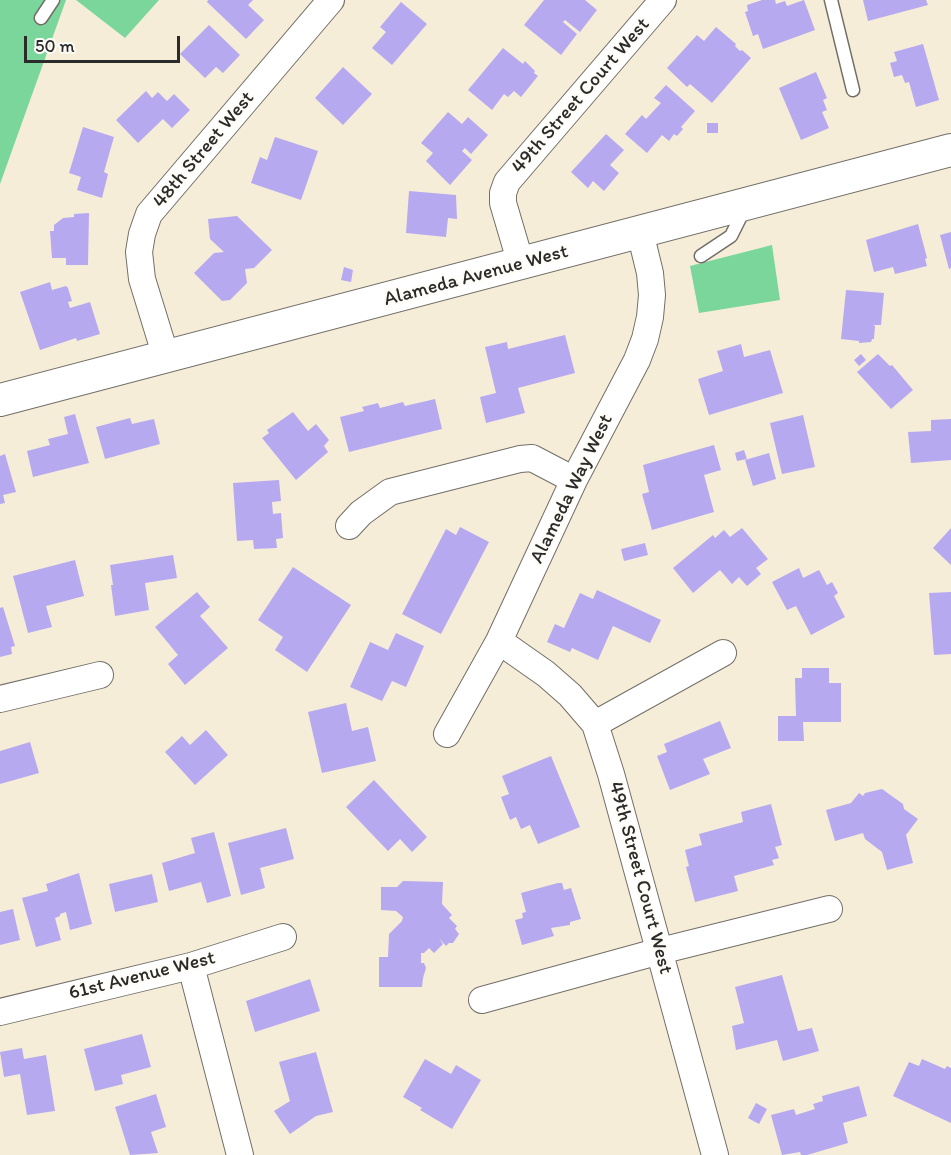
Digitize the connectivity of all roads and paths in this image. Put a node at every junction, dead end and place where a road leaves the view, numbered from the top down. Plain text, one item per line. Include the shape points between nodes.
1 (53, 0) edge
2 (331, 0) edge
3 (663, 0) edge
4 (831, 0) edge
5 (41, 18) dead end
6 (853, 90) dead end
7 (951, 150) edge
8 (747, 204) junction
9 (640, 232) junction
10 (701, 256) dead end
11 (521, 264) junction
12 (166, 357) junction
13 (0, 400) edge
14 (574, 480) junction
15 (349, 526) dead end
16 (499, 641) junction
17 (723, 653) dead end
18 (100, 675) dead end
19 (0, 699) edge
20 (595, 724) junction
21 (447, 734) dead end
22 (829, 909) dead end
23 (283, 937) dead end
24 (660, 951) junction
25 (190, 966) junction
26 (482, 1000) dead end
27 (0, 1012) edge
28 (240, 1155) edge
29 (715, 1155) edge

1 - 5 lane
2 - 12 street, 48th Street West via 149,214 140,252 142,279
3 - 11 street, 49th Street Court West via 507,182 503,203
4 - 6 lane
7 - 8 street, Alameda Avenue West
8 - 9 street, Alameda Avenue West
8 - 10 lane via 731,236
9 - 11 street, Alameda Avenue West
9 - 14 street, Alameda Way West via 652,295 645,339
11 - 12 street, Alameda Avenue West
12 - 13 street, Alameda Avenue West
14 - 15 street via 532,458 519,459 390,492
14 - 16 street, Alameda Way West
16 - 20 street, 49th Street Court West via 562,688
16 - 21 street, Alameda Way West
17 - 20 street
18 - 19 street
20 - 24 street, 49th Street Court West
22 - 24 street
23 - 25 street, 61st Avenue West
24 - 26 street
24 - 29 street, 49th Street Court West
25 - 27 street, 61st Avenue West
25 - 28 street

